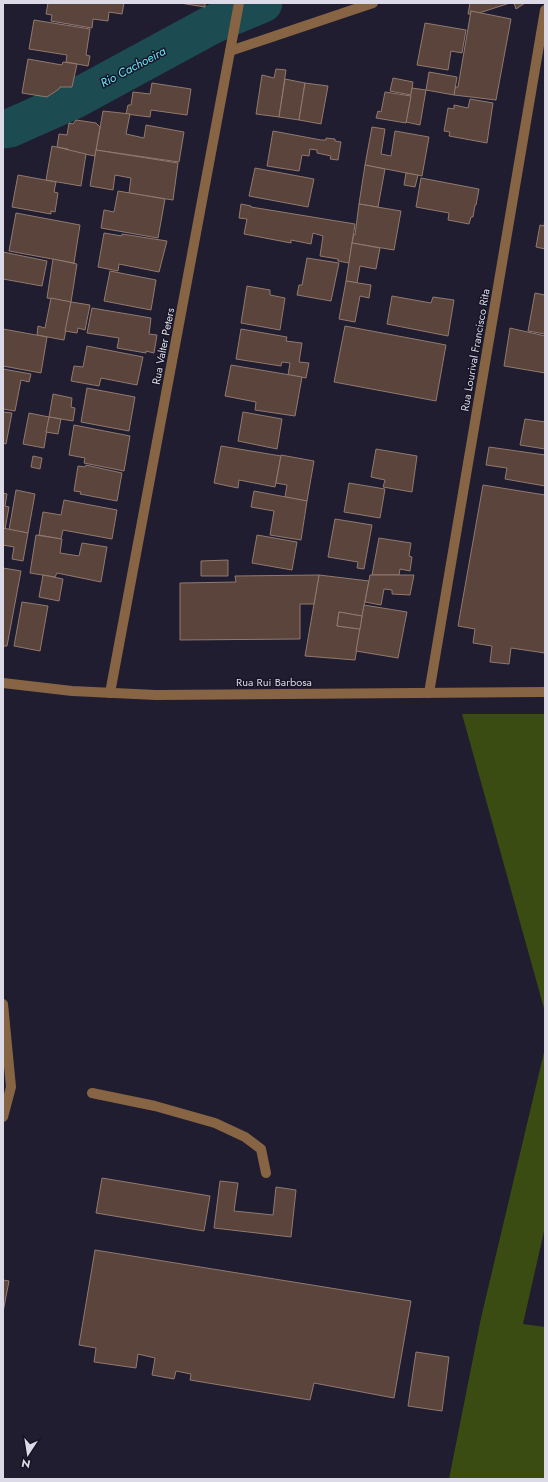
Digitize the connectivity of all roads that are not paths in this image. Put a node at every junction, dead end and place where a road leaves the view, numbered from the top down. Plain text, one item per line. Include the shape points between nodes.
1 (239, 3) edge
2 (373, 3) edge
3 (545, 10) edge
4 (230, 51) junction
5 (3, 683) edge
6 (545, 692) edge
7 (110, 693) junction
8 (429, 693) junction
9 (3, 1004) edge
10 (92, 1093) dead end
11 (3, 1117) edge
12 (266, 1173) dead end

1 - 4 street, Rua Valter Peters
2 - 4 street
3 - 8 street, Rua Lourival Francisco Rita
4 - 7 street, Rua Valter Peters
5 - 7 street, Rua Rui Barbosa
6 - 8 street, Rua Rui Barbosa
7 - 8 street, Rua Rui Barbosa
9 - 11 street via 11,1087
10 - 12 street via 155,1106 208,1121 239,1134 261,1149

